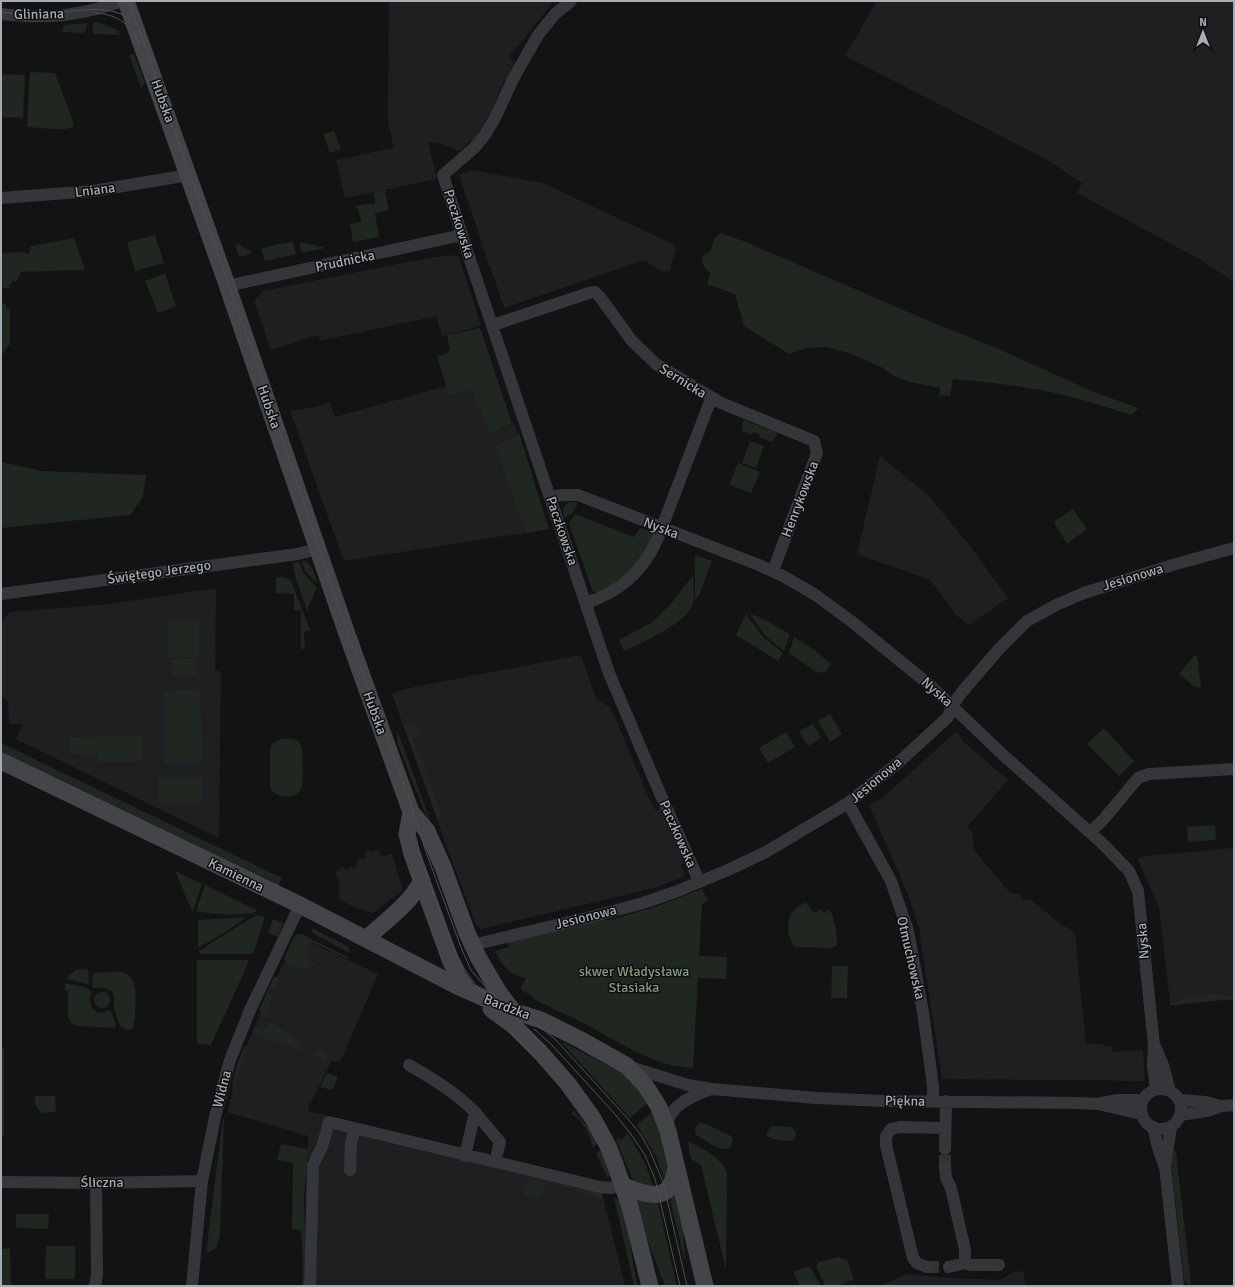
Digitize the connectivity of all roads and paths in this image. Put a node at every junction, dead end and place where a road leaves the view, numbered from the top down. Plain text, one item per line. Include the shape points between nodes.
1 (125, 1) edge
2 (571, 1) edge
3 (1, 14) edge
4 (189, 175) junction
5 (1, 198) edge
6 (462, 235) junction
7 (227, 286) junction
8 (493, 325) junction
9 (711, 399) junction
10 (551, 497) junction
11 (662, 528) junction
12 (1234, 548) edge
13 (317, 549) junction
14 (772, 571) junction
15 (1, 594) edge
16 (586, 603) junction
17 (952, 706) junction
18 (1, 761) edge
19 (1234, 769) edge
20 (848, 803) junction
21 (411, 812) junction
22 (1090, 832) junction
23 (699, 881) junction
24 (421, 882) junction
25 (300, 906) junction
26 (366, 939) junction
27 (472, 945) junction
28 (470, 992) junction
29 (513, 1011) junction
30 (1154, 1045) junction
31 (409, 1065) dead end
32 (627, 1066) junction
33 (712, 1089) junction
34 (1156, 1089) junction
35 (1170, 1091) junction
36 (1142, 1100) junction
37 (1180, 1100) junction
38 (933, 1101) junction
39 (946, 1101) junction
40 (1098, 1104) junction
41 (1228, 1105) edge
42 (475, 1112) junction
43 (1141, 1114) junction
44 (1180, 1115) junction
45 (666, 1126) junction
46 (1171, 1126) junction
47 (1153, 1127) junction
48 (945, 1128) junction
49 (355, 1129) junction
50 (945, 1148) tunnel mouth
51 (497, 1154) dead end
52 (466, 1156) junction
53 (1165, 1166) junction
54 (676, 1167) junction
55 (945, 1167) tunnel mouth
56 (350, 1170) dead end
57 (202, 1181) junction
58 (1, 1182) edge
59 (96, 1183) junction
60 (622, 1185) junction
61 (966, 1263) junction
62 (999, 1265) dead end
63 (927, 1267) tunnel mouth
64 (949, 1267) tunnel mouth
65 (95, 1286) edge
66 (192, 1286) edge
67 (310, 1286) edge
68 (650, 1286) edge
69 (705, 1286) edge
70 (1178, 1286) edge

1 - 3 street, Gliniana via 59,15
1 - 4 street, Hubska
2 - 6 street, Paczkowska via 555,14 538,35 485,135 443,175
4 - 5 street, Lniana via 93,192
4 - 7 street, Hubska
6 - 7 street, Prudnicka
6 - 8 street, Paczkowska
7 - 13 street, Hubska
8 - 9 street, Sernicka via 595,292 642,352 656,364
8 - 10 street, Paczkowska
9 - 11 street, Sernicka
9 - 14 street, Henrykowska via 814,441 817,453
10 - 11 street, Nyska via 578,496
10 - 16 street, Paczkowska
11 - 14 street, Nyska
11 - 16 street, Sernicka via 652,552 623,585
12 - 17 street, Jesionowa via 1084,593 1040,613 1027,621 999,649
13 - 15 street, Świętego Jerzego via 298,554
13 - 21 street, Hubska
14 - 17 street, Nyska via 814,594 851,621
16 - 23 street, Paczkowska via 612,680
17 - 20 street, Jesionowa via 943,721 899,762
17 - 22 street, Nyska
18 - 25 street, Kamienna
19 - 22 street via 1149,774 1138,778
20 - 23 street, Jesionowa via 764,853
20 - 38 street, Otmuchowska via 890,882 908,930 922,1006
21 - 24 street via 407,834
21 - 27 street, Hubska via 427,831
22 - 30 street, Nyska via 1129,871 1138,891
23 - 27 street, Jesionowa via 642,903
24 - 26 street via 407,901
24 - 28 street via 451,962
25 - 26 street, Kamienna
25 - 57 street, Widna via 233,1051 215,1117
26 - 28 street, Kamienna
27 - 29 street, Hubska via 490,978
28 - 29 street, Bardzka
28 - 60 street, Bardzka via 514,1026 568,1084 592,1117 606,1143
29 - 32 street, Bardzka via 546,1023
30 - 34 street, Nyska
30 - 35 street, Nyska
31 - 42 street via 444,1086
32 - 33 street, Piękna via 662,1078
32 - 45 street, Bardzka via 657,1102
33 - 38 street, Piękna via 816,1098
33 - 45 street, Piękna via 696,1094 680,1104 672,1112
34 - 35 street
34 - 36 street
35 - 37 street
36 - 40 street, Piękna via 1118,1100
36 - 43 street
37 - 41 street
37 - 44 street
38 - 39 street, Piękna
39 - 40 street, Piękna
39 - 48 street
40 - 43 street, Piękna
41 - 44 street
42 - 51 street via 500,1142
42 - 52 street
43 - 47 street via 1146,1123
44 - 46 street
45 - 54 street, Bardzka
46 - 47 street via 1162,1129
46 - 53 street
47 - 53 street
48 - 50 street
48 - 63 street via 900,1127 891,1129 886,1136 913,1258 916,1263
49 - 52 street
49 - 56 street via 351,1143
49 - 67 street via 329,1122 313,1166
52 - 60 street via 600,1188
53 - 70 street
54 - 60 street via 672,1185 659,1194 642,1194
54 - 69 street, Bardzka
55 - 61 street
57 - 59 street, Śliczna
57 - 66 street, Widna
58 - 59 street, Śliczna
59 - 65 street
60 - 68 street, Bardzka
61 - 62 street
61 - 64 street

